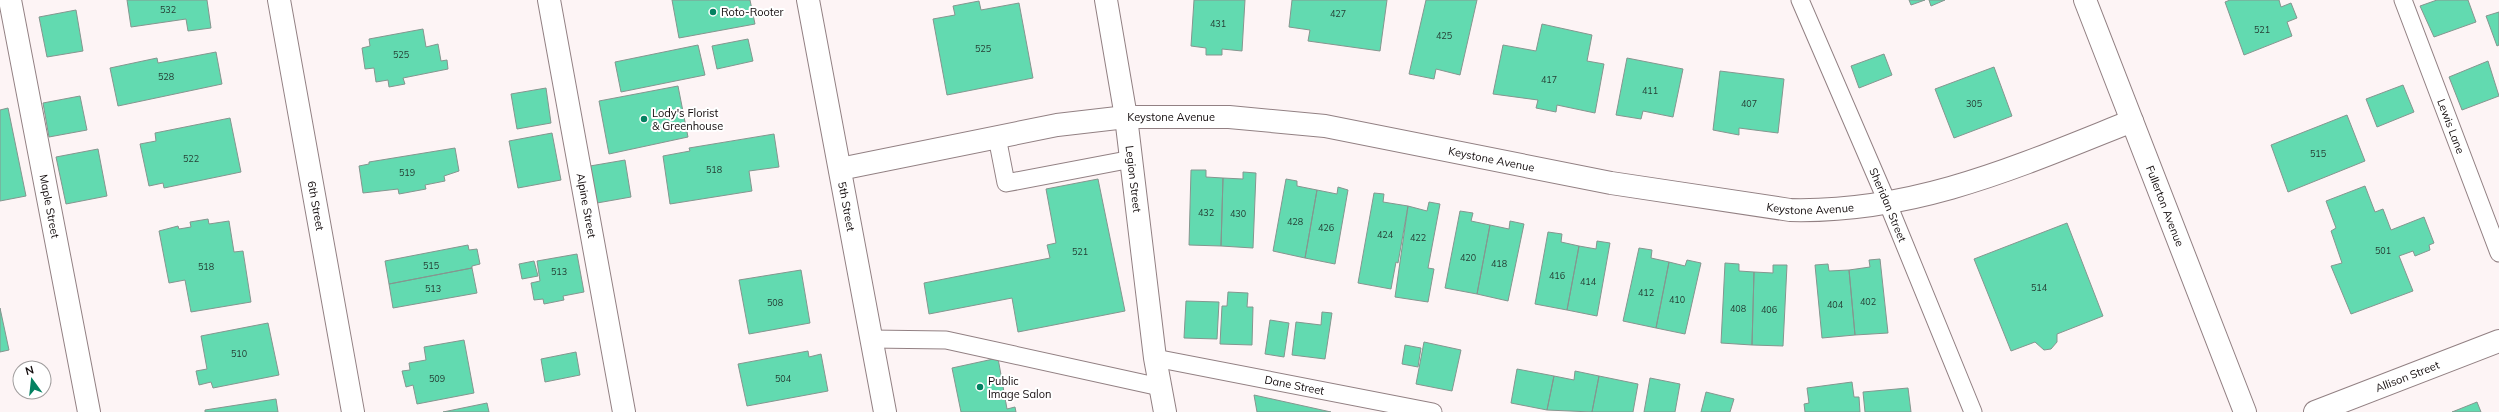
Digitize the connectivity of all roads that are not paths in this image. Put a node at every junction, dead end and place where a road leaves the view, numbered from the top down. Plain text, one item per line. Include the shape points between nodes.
1 (10, 0) edge
2 (279, 0) edge
3 (549, 0) edge
4 (808, 0) edge
5 (1106, 0) edge
6 (1800, 0) edge
7 (2085, 0) edge
8 (2403, 0) edge
9 (1126, 117) junction
10 (2132, 121) junction
11 (997, 137) junction
12 (1132, 160) junction
13 (840, 169) junction
14 (1888, 204) junction
15 (2499, 253) edge
16 (871, 339) junction
17 (2499, 341) edge
18 (1155, 358) junction
19 (1160, 387) junction
20 (89, 412) edge
21 (353, 412) edge
22 (624, 412) edge
23 (885, 412) edge
24 (1164, 412) edge
25 (1433, 412) edge
26 (1973, 412) edge
27 (2245, 412) edge
28 (2315, 412) edge

1 - 20 street, Maple Street
2 - 21 street, 6th Street
3 - 22 street, Alpine Street
4 - 13 street, 5th Street
5 - 9 street, Legion Street
6 - 14 lane, Sheridan Street
7 - 10 street, Fullerton Avenue
8 - 15 lane, Lewis Lane
9 - 11 street, Keystone Avenue via 1057,125
9 - 12 street, Legion Street
9 - 14 street, Keystone Avenue via 1230,117 1325,126 1611,183 1790,210
10 - 14 street, Keystone Avenue via 1983,179
10 - 27 street, Fullerton Avenue
11 - 12 lane via 1006,183
11 - 13 street, Keystone Avenue
12 - 18 street, Legion Street
13 - 16 street, 5th Street
14 - 26 lane, Sheridan Street
16 - 19 lane via 946,340
16 - 23 street, 5th Street
17 - 28 street, Allison Street
18 - 19 street, Legion Street
18 - 25 lane, Dane Street
19 - 24 street, Legion Street

